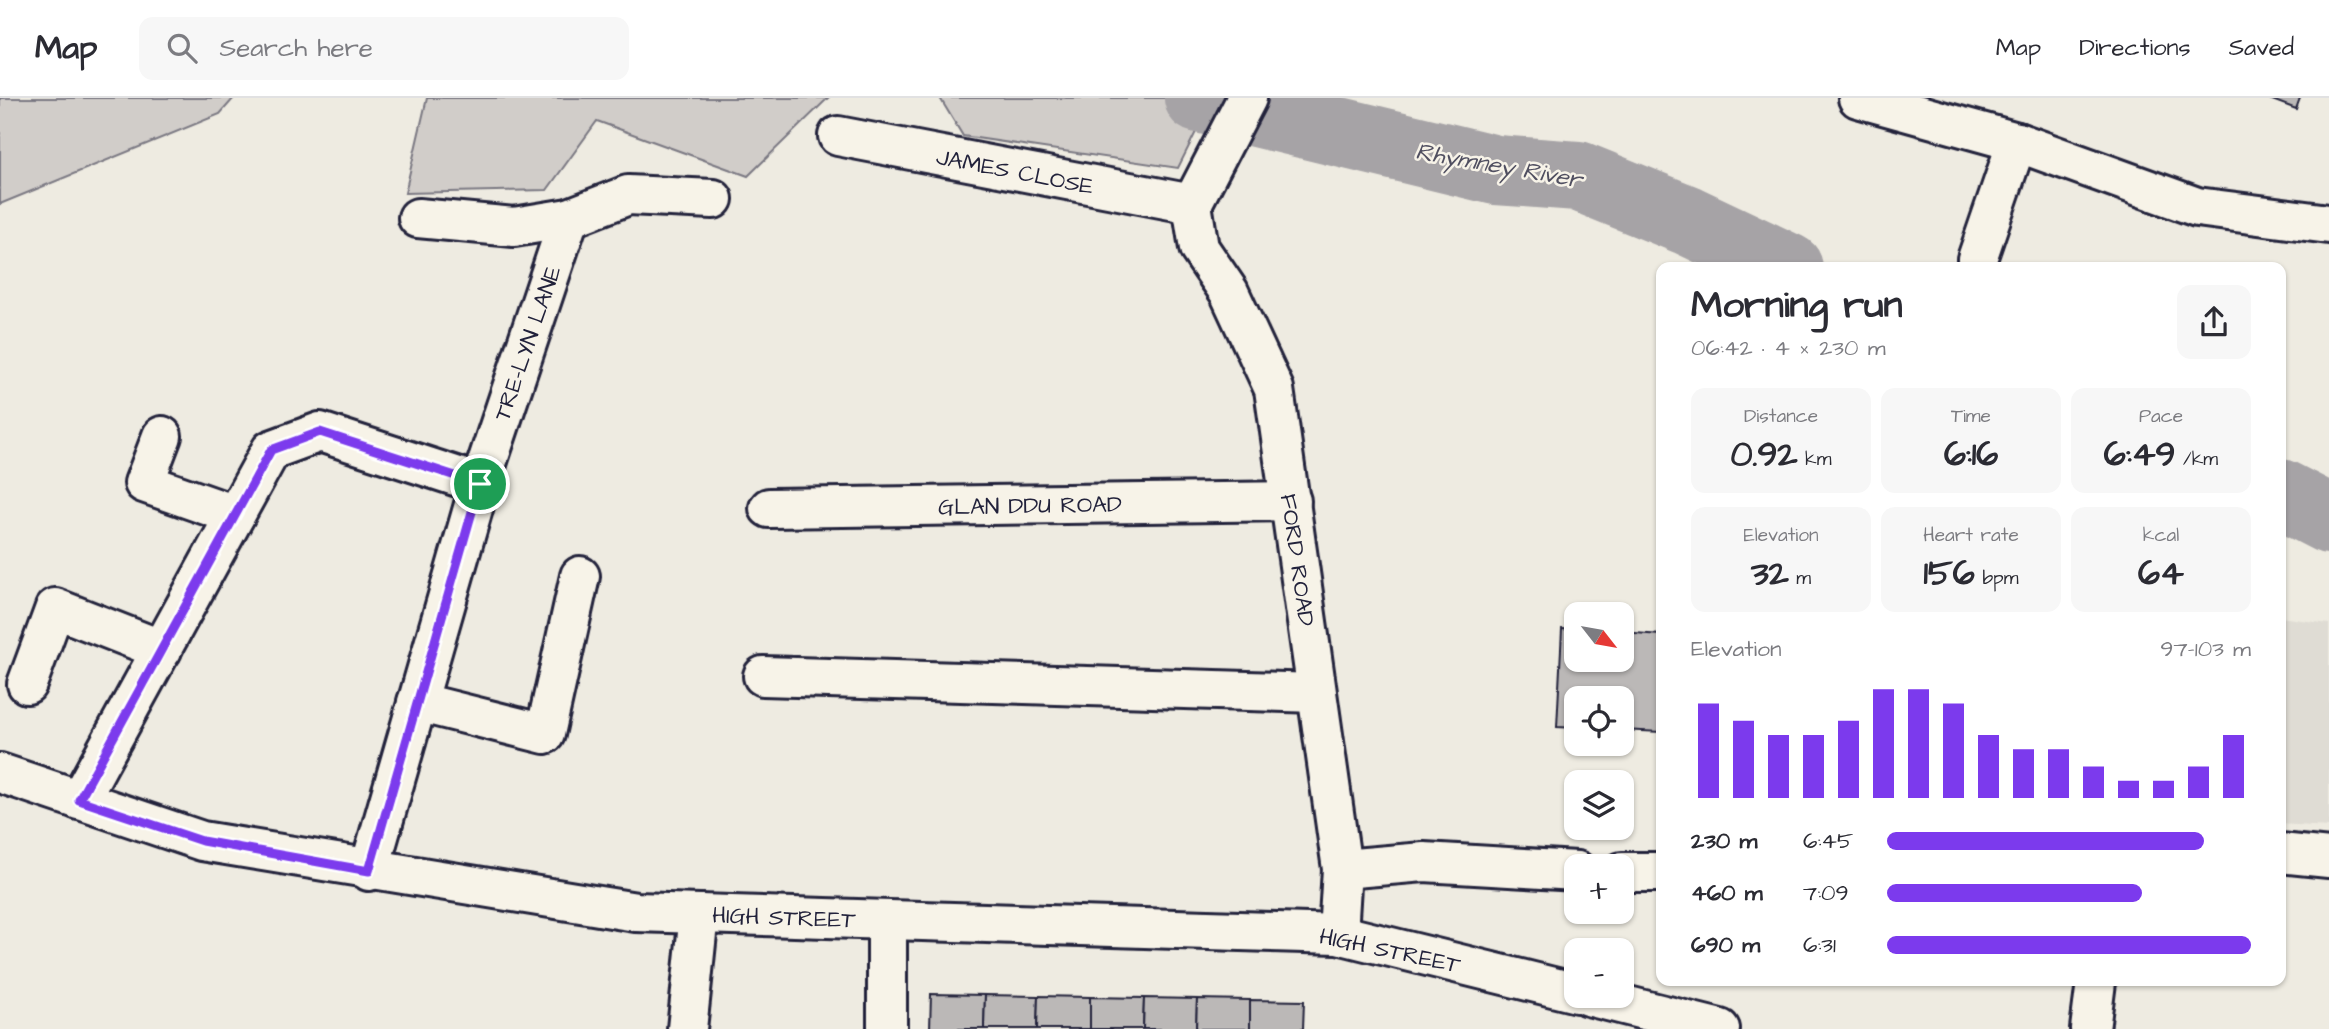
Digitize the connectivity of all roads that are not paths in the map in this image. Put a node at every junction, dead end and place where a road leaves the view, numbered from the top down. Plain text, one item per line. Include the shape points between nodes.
1 (1247, 98) edge
2 (1858, 98) edge
3 (838, 136) dead end
4 (2017, 142) junction
5 (1200, 190) junction
6 (713, 199) dead end
7 (418, 218) dead end
8 (569, 218) junction
9 (2329, 224) edge
10 (1977, 259) dead end
11 (162, 436) dead end
12 (480, 484) junction
13 (1291, 501) junction
14 (769, 508) dead end
15 (235, 515) junction
16 (580, 576) dead end
17 (162, 650) junction
18 (763, 676) dead end
19 (27, 684) dead end
20 (1316, 693) junction
21 (417, 702) junction
22 (0, 773) edge
23 (79, 800) junction
24 (2286, 854) edge
25 (2329, 858) edge
26 (1342, 869) junction
27 (1564, 870) edge
28 (369, 871) junction
29 (1634, 872) edge
30 (1656, 872) edge
31 (699, 914) junction
32 (887, 920) junction
33 (1338, 934) junction
34 (2095, 986) edge
35 (1564, 990) edge
36 (1634, 1008) edge
37 (687, 1029) edge
38 (887, 1029) edge
39 (1720, 1029) edge
40 (2090, 1029) edge

1 - 5 street
2 - 4 street
3 - 5 street, JAMES CLOSE
4 - 9 street via 2197,207
4 - 10 street
5 - 13 street, FORD ROAD via 1199,248 1229,292 1274,389
6 - 8 street via 628,195
7 - 8 street via 514,227
8 - 12 street, TRE-LYN LANE
11 - 15 street via 144,483
12 - 15 street via 320,432 271,450
12 - 21 street, TRE-LYN LANE
13 - 14 street, GLAN DDU ROAD
13 - 20 street, FORD ROAD
15 - 17 street
16 - 21 street via 545,734
17 - 19 street via 55,608
17 - 23 street
18 - 20 street
20 - 26 street, FORD ROAD
21 - 28 street, TRE-LYN LANE
22 - 23 street, HIGH STREET
23 - 28 street, HIGH STREET via 202,841
24 - 25 street
26 - 27 street via 1424,862
26 - 33 street, FORD ROAD
28 - 31 street, HIGH STREET via 636,912
29 - 30 street
31 - 32 street, HIGH STREET
31 - 37 street
32 - 33 street, HIGH STREET
32 - 38 street
33 - 35 street, HIGH STREET
34 - 40 street
36 - 39 street

